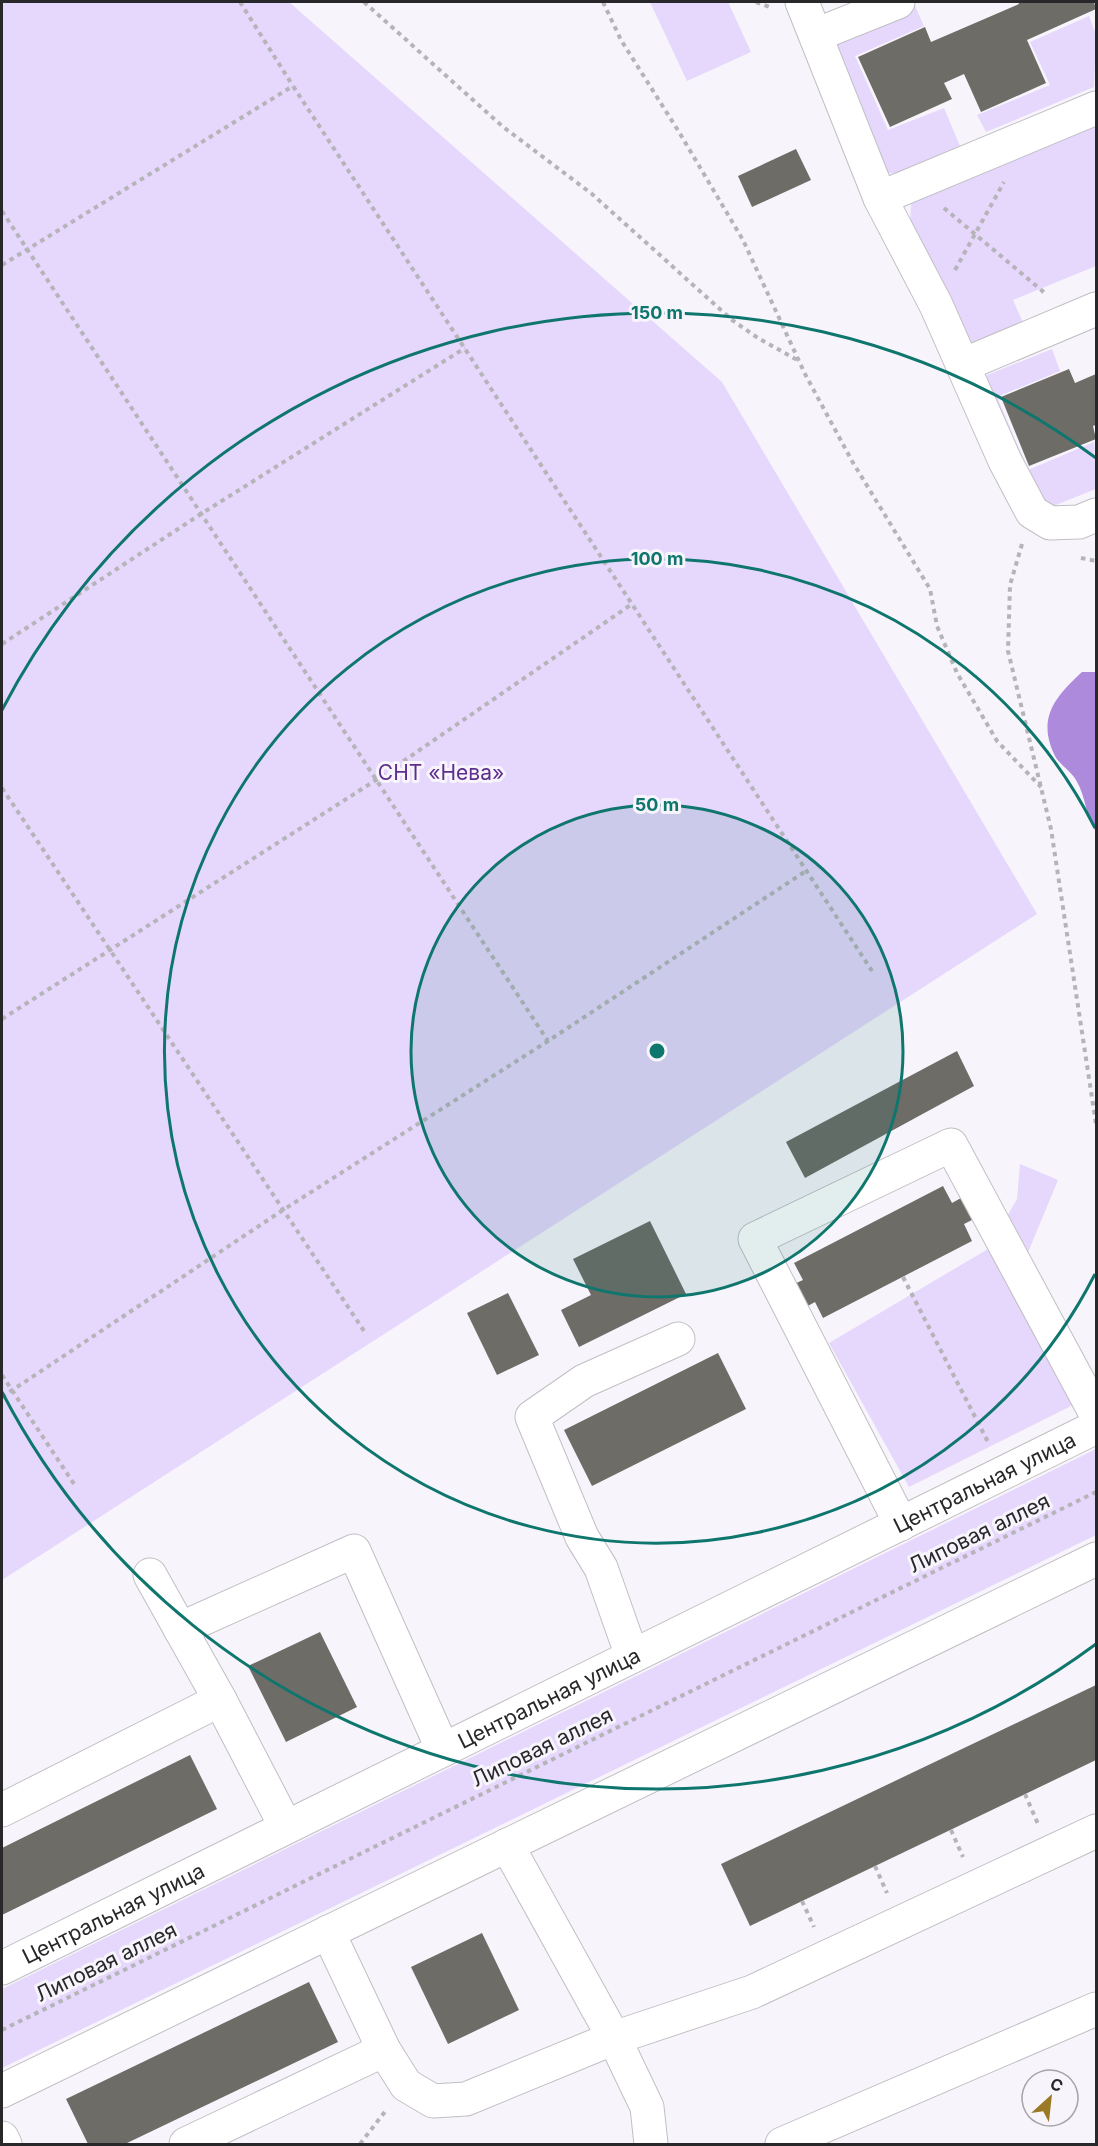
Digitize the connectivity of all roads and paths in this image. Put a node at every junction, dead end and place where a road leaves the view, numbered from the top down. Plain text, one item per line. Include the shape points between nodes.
1 (240, 2) edge
2 (364, 2) edge
3 (603, 2) edge
4 (802, 2) edge
5 (898, 2) edge
6 (816, 36) junction
7 (293, 86) junction
8 (1096, 108) edge
9 (1028, 137) junction
10 (915, 185) junction
11 (880, 198) junction
12 (2, 211) edge
13 (975, 234) junction
14 (27, 249) junction
15 (2, 265) edge
16 (936, 305) junction
17 (1086, 314) edge
18 (465, 348) junction
19 (799, 361) junction
20 (963, 365) junction
21 (1032, 512) junction
22 (201, 514) junction
23 (1096, 514) edge
24 (1081, 558) dead end
25 (1096, 561) edge
26 (632, 604) junction
27 (2, 644) edge
28 (376, 780) junction
29 (1041, 787) junction
30 (2, 788) edge
31 (806, 871) junction
32 (110, 950) junction
33 (872, 971) dead end
34 (2, 1019) edge
35 (548, 1041) junction
36 (1096, 1124) edge
37 (283, 1210) junction
38 (903, 1277) dead end
39 (366, 1334) dead end
40 (678, 1339) dead end
41 (2, 1375) edge
42 (12, 1390) junction
43 (2, 1397) edge
44 (1096, 1414) edge
45 (1096, 1427) edge
46 (991, 1448) dead end
47 (76, 1487) dead end
48 (1096, 1492) edge
49 (901, 1524) junction
50 (1096, 1559) edge
51 (150, 1575) dead end
52 (180, 1629) junction
53 (632, 1656) junction
54 (220, 1700) junction
55 (443, 1750) junction
56 (2, 1810) edge
57 (286, 1827) junction
58 (1096, 1831) edge
59 (507, 1845) junction
60 (328, 1932) junction
61 (2, 1968) edge
62 (1096, 2008) edge
63 (2, 2030) edge
64 (614, 2038) junction
65 (384, 2050) junction
66 (406, 2085) junction
67 (2, 2091) edge
68 (2, 2138) edge
69 (5, 2145) edge
70 (186, 2145) edge
71 (360, 2145) edge
72 (651, 2145) edge
73 (782, 2145) edge

1 - 7 path
2 - 19 path via 502,126 592,194 732,320
3 - 19 path via 621,40 743,240
4 - 6 street
5 - 6 street
6 - 11 street
7 - 14 path
7 - 18 path
8 - 9 street
9 - 10 street
9 - 13 path
10 - 11 street
10 - 13 path
11 - 16 street
12 - 14 path
13 - 16 path
13 - 17 path
14 - 15 path
14 - 22 path
16 - 20 street
17 - 20 street
18 - 22 path
18 - 26 path
19 - 29 path via 852,461 930,589 937,626 957,673 997,741
20 - 21 street
21 - 23 street via 1050,523 1078,522
21 - 29 path via 1010,585 1008,651
22 - 27 path
22 - 28 path
24 - 25 path
26 - 28 path
26 - 31 path
28 - 32 path
28 - 35 path
29 - 36 path via 1065,912
30 - 32 path
31 - 33 path
31 - 35 path
32 - 34 path
32 - 37 path
35 - 37 path
37 - 39 path
37 - 42 path
38 - 46 path
40 - 53 street via 584,1381 532,1417 582,1537 601,1568
41 - 42 path
42 - 43 path
42 - 47 path
44 - 49 street via 951,1145 755,1239
45 - 49 street, Центральная улица
48 - 63 path, Липовая аллея
49 - 53 street, Центральная улица
50 - 59 street
51 - 52 street
52 - 54 street
52 - 55 street via 354,1551
53 - 55 street, Центральная улица
54 - 56 street
54 - 57 street
55 - 57 street, Центральная улица
57 - 61 street, Центральная улица
58 - 64 street via 752,1992
59 - 60 street
59 - 64 street
60 - 65 street
60 - 67 street
62 - 73 street
64 - 66 street via 466,2099 433,2101
64 - 72 street via 647,2107
65 - 66 street
65 - 70 street
66 - 71 path
68 - 69 street

